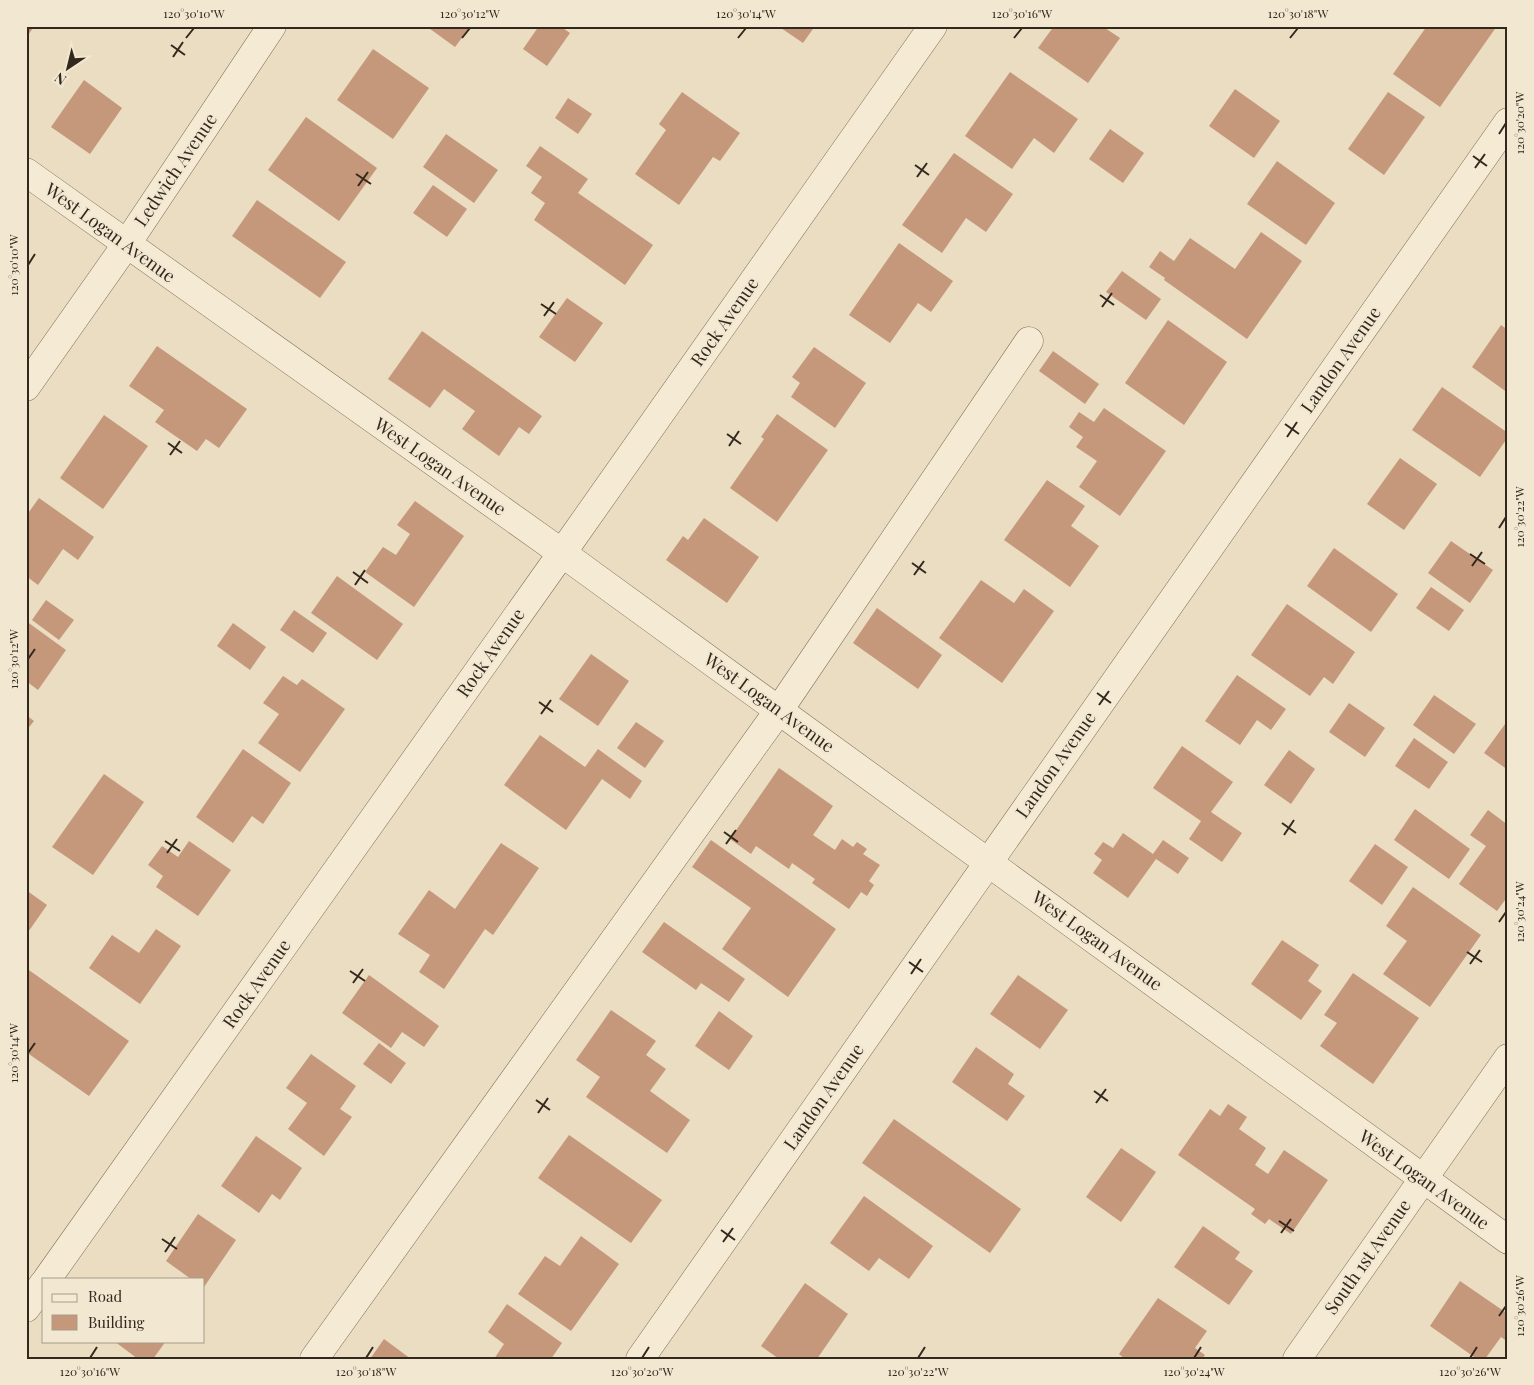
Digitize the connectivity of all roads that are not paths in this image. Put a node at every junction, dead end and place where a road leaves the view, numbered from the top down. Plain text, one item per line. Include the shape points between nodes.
1 (272, 26) edge
2 (933, 26) edge
3 (1508, 122) edge
4 (26, 172) edge
5 (126, 245) junction
6 (1029, 341) dead end
7 (26, 387) edge
8 (562, 553) junction
9 (779, 710) junction
10 (989, 862) junction
11 (1508, 1058) edge
12 (1423, 1179) junction
13 (1508, 1240) edge
14 (48, 1278) edge
15 (42, 1286) edge
16 (26, 1308) edge
17 (314, 1359) edge
18 (640, 1359) edge
19 (1297, 1359) edge

1 - 5 street, Ledwich Avenue
2 - 8 street, Rock Avenue
3 - 10 street, Landon Avenue
4 - 5 street, West Logan Avenue
5 - 7 street, Ledwich Avenue
5 - 8 street, West Logan Avenue
6 - 9 street
8 - 9 street, West Logan Avenue
8 - 14 street, Rock Avenue
9 - 10 street, West Logan Avenue
9 - 17 street
10 - 12 street, West Logan Avenue
10 - 18 street, Landon Avenue
11 - 12 street, South 1st Avenue
12 - 13 street, West Logan Avenue
12 - 19 street, South 1st Avenue
15 - 16 street

